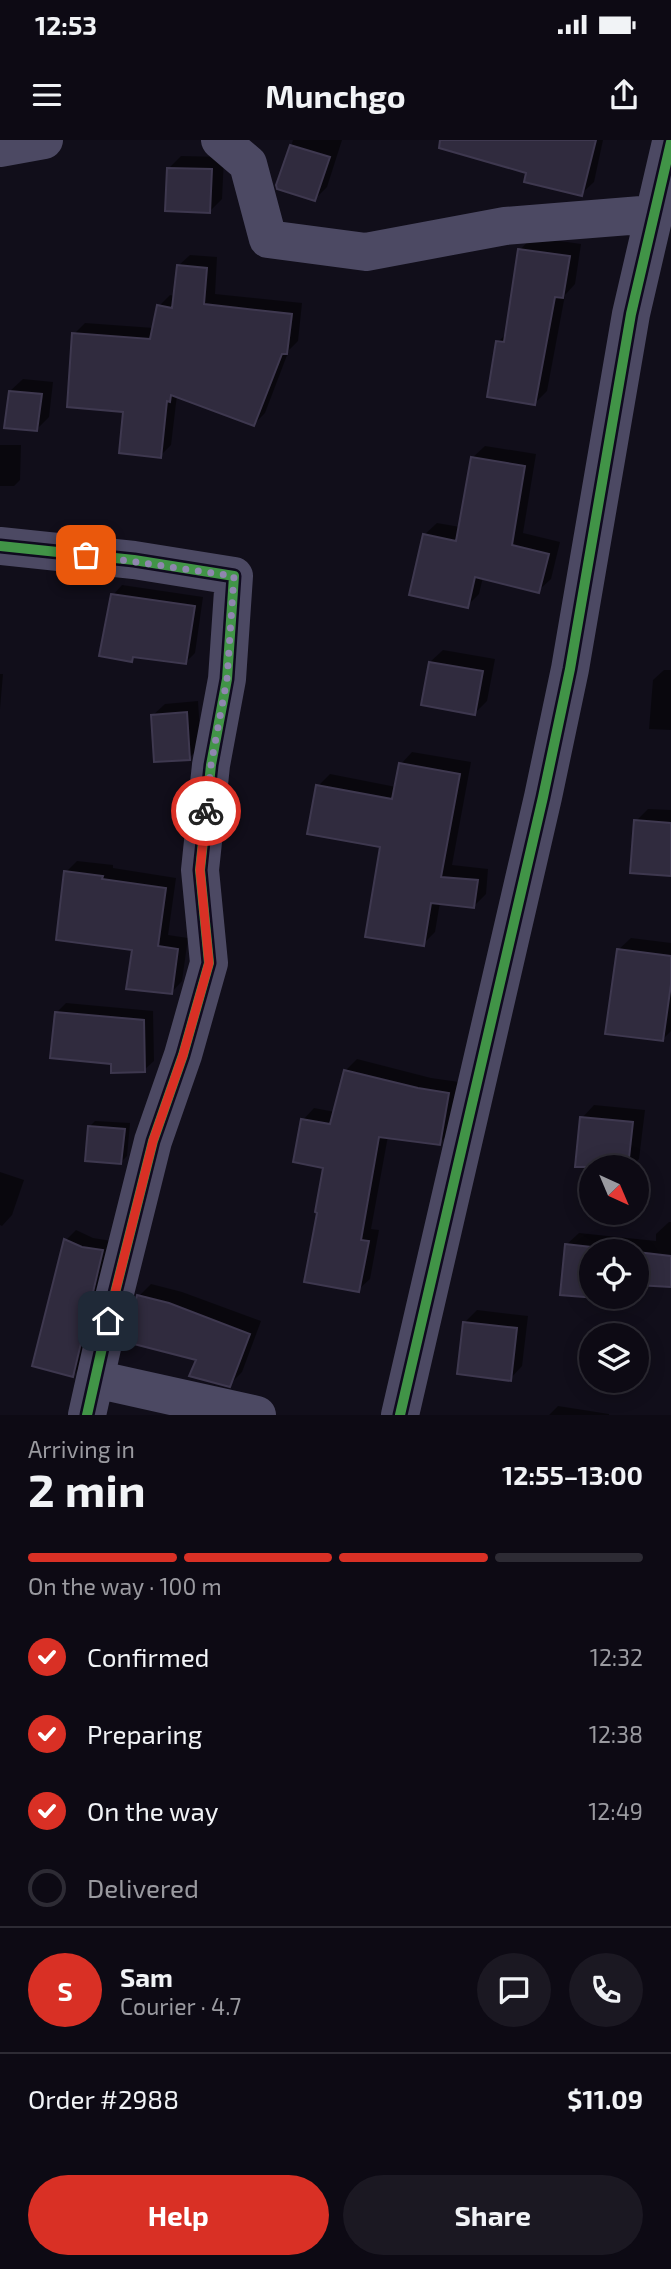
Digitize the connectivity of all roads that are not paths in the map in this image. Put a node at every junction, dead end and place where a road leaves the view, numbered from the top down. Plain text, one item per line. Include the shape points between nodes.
1 (44, 140) edge
2 (220, 140) edge
3 (671, 142) edge
4 (0, 148) edge
5 (654, 214) junction
6 (0, 546) edge
7 (91, 1397) edge
8 (257, 1415) edge
9 (400, 1415) edge

1 - 4 street
2 - 5 street via 248,164 268,239 366,252 505,226
3 - 5 street
5 - 9 street via 631,314 546,784
6 - 7 street via 234,576 227,679 211,765 200,870 209,963 153,1141
7 - 8 street

